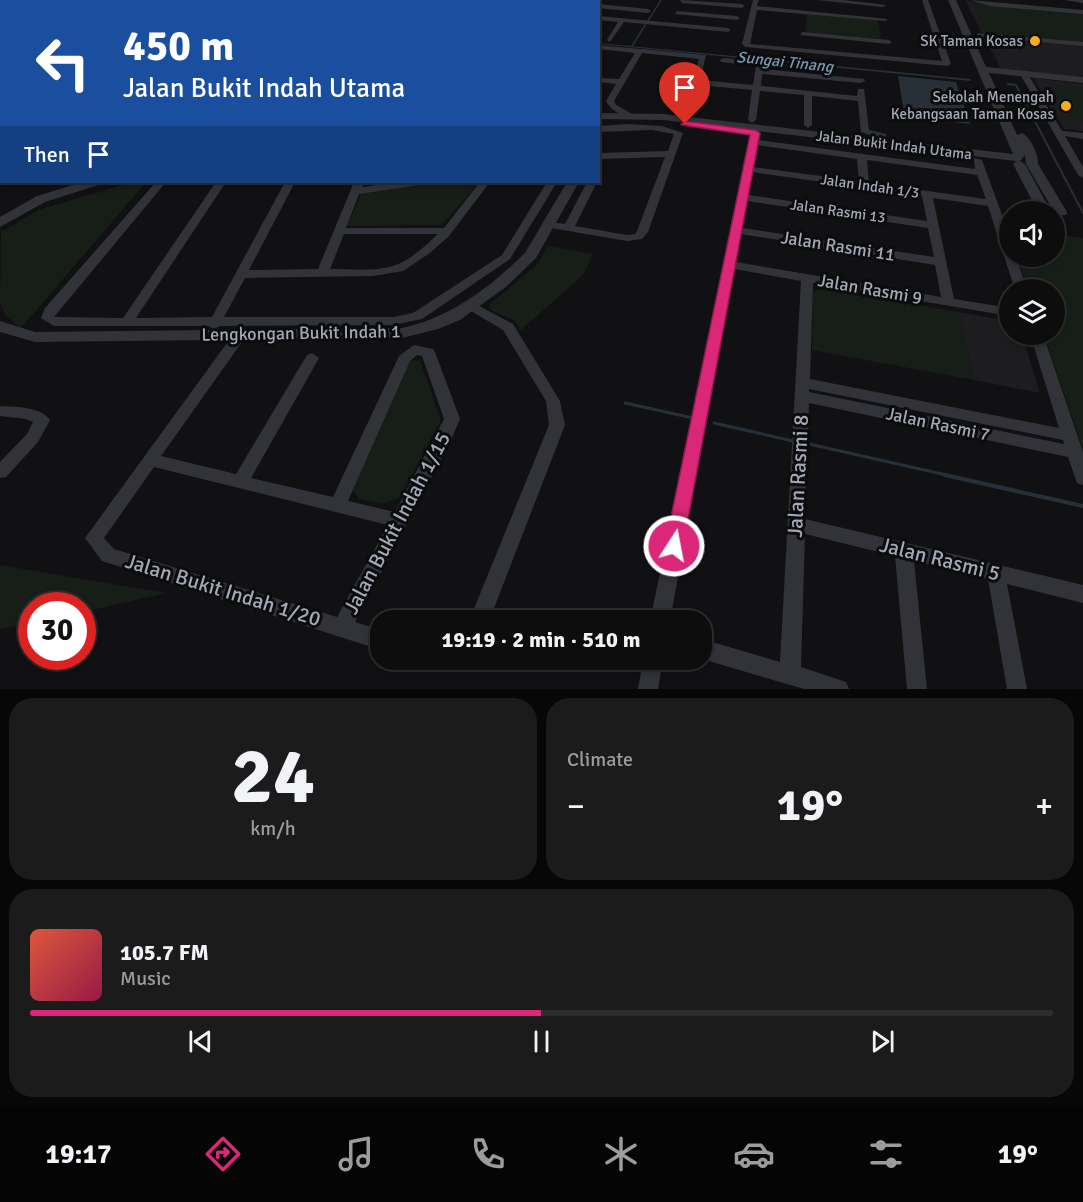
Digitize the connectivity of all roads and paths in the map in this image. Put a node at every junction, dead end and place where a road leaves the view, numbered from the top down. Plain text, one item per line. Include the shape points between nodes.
1 (636, 0) edge
2 (683, 0) edge
3 (820, 0) edge
4 (925, 0) edge
5 (952, 0) edge
6 (962, 0) edge
7 (973, 0) edge
8 (1031, 0) edge
9 (1068, 0) edge
10 (1083, 1) edge
11 (882, 3) edge
12 (756, 4) edge
13 (600, 6) edge
14 (742, 6) dead end
15 (1037, 8) junction
16 (630, 9) junction
17 (648, 11) dead end
18 (803, 12) junction
19 (1083, 12) edge
20 (677, 13) junction
21 (600, 18) edge
22 (737, 18) dead end
23 (885, 19) junction
24 (621, 21) junction
25 (671, 25) junction
26 (728, 30) dead end
27 (802, 34) junction
28 (978, 35) junction
29 (610, 36) dead end
30 (888, 36) junction
31 (1083, 44) edge
32 (600, 47) edge
33 (640, 51) junction
34 (802, 51) junction
35 (724, 60) dead end
36 (892, 60) junction
37 (760, 68) junction
38 (987, 70) junction
39 (1024, 74) junction
40 (600, 80) edge
41 (1083, 80) edge
42 (621, 82) junction
43 (696, 82) junction
44 (757, 88) junction
45 (808, 94) junction
46 (862, 99) junction
47 (600, 105) edge
48 (612, 106) junction
49 (687, 110) dead end
50 (632, 116) junction
51 (600, 118) edge
52 (808, 125) dead end
53 (600, 129) edge
54 (754, 130) junction
55 (1059, 133) junction
56 (1083, 136) edge
57 (884, 143) junction
58 (670, 154) junction
59 (600, 156) edge
60 (862, 157) junction
61 (980, 158) junction
62 (1019, 164) junction
63 (1032, 164) junction
64 (748, 169) junction
65 (982, 173) junction
66 (1083, 175) edge
67 (91, 183) edge
68 (160, 183) edge
69 (220, 183) edge
70 (289, 183) edge
71 (404, 183) edge
72 (484, 183) edge
73 (551, 183) edge
74 (572, 183) edge
75 (592, 183) edge
76 (864, 185) junction
77 (357, 186) edge
78 (927, 194) junction
79 (743, 198) junction
80 (1039, 201) edge
81 (1054, 201) edge
82 (992, 203) junction
83 (0, 223) edge
84 (999, 223) edge
85 (549, 225) junction
86 (933, 225) junction
87 (569, 228) junction
88 (736, 230) junction
89 (339, 231) junction
90 (447, 231) junction
91 (940, 262) junction
92 (730, 265) junction
93 (323, 272) junction
94 (242, 274) junction
95 (807, 278) junction
96 (948, 302) junction
97 (470, 305) junction
98 (999, 310) edge
99 (128, 320) junction
100 (0, 326) edge
101 (213, 328) junction
102 (240, 335) junction
103 (1040, 345) edge
104 (312, 358) dead end
105 (802, 389) junction
106 (0, 411) edge
107 (1070, 436) junction
108 (1075, 452) junction
109 (150, 460) junction
110 (0, 472) edge
111 (1083, 478) edge
112 (241, 481) junction
113 (338, 505) junction
114 (398, 520) junction
115 (796, 524) junction
116 (904, 551) junction
117 (996, 573) junction
118 (1083, 594) edge
119 (483, 610) edge
120 (662, 610) edge
121 (342, 627) junction
122 (370, 636) edge
123 (712, 652) edge
124 (651, 670) edge
125 (790, 675) junction
126 (648, 689) edge
127 (838, 689) edge
128 (916, 689) edge
129 (1017, 689) edge

1 - 16 street
2 - 14 street
2 - 20 street
3 - 11 street
4 - 36 street via 947,64
5 - 38 street, Jalan Bukit Indah Utama
6 - 28 street, Jalan Bukit Indah Utama
7 - 15 street
8 - 15 street
9 - 10 street
11 - 23 street
12 - 18 street
12 - 34 street via 745,44
13 - 16 street
15 - 19 street
16 - 17 street
18 - 23 street
18 - 27 street
20 - 22 street
20 - 25 street
21 - 24 street
23 - 30 street
24 - 25 street
24 - 29 street
25 - 26 street
27 - 30 street
27 - 34 street
28 - 31 street
28 - 38 street, Jalan Bukit Indah Utama
30 - 36 street
32 - 33 street
33 - 42 street
33 - 43 street via 703,57
34 - 36 street
35 - 37 street
37 - 44 street
37 - 46 street via 861,78
38 - 39 street
38 - 61 street, Jalan Bukit Indah Utama via 1020,156
38 - 63 street, Jalan Bukit Indah Utama via 1033,159
39 - 41 street
39 - 55 street
40 - 42 street
42 - 48 street via 610,101
43 - 44 street
43 - 49 street
44 - 45 street
44 - 54 street
45 - 46 street
45 - 52 street
46 - 57 street via 865,132
47 - 48 street
48 - 50 street
48 - 51 street
50 - 51 street, Jalan Bukit Indah Utama
50 - 54 street, Jalan Bukit Indah Utama
51 - 54 street, Jalan Bukit Indah Utama
53 - 58 street via 672,129 679,133
54 - 57 street, Jalan Bukit Indah Utama
54 - 60 street
54 - 64 street
55 - 56 street
55 - 66 street
57 - 61 street, Jalan Bukit Indah Utama
58 - 59 street
58 - 87 street via 638,237
60 - 65 street
60 - 76 street
61 - 62 street, Jalan Bukit Indah Utama
61 - 65 street
62 - 63 street, Jalan Bukit Indah Utama
62 - 80 street
63 - 81 street, Jalan Bukit Indah Utama
64 - 76 street, Jalan Indah 1/3
64 - 79 street
65 - 82 street
67 - 83 street via 41,199
68 - 99 street via 47,318 54,322
69 - 99 street
70 - 94 street
71 - 77 street
72 - 90 street
73 - 101 street via 506,257 417,316 393,321
74 - 85 street, Lengkongan Bukit Indah 1
75 - 87 street
76 - 78 street, Jalan Indah 1/3
77 - 89 street
78 - 82 street, Jalan Indah 1/3
78 - 86 street
79 - 86 street, Jalan Rasmi 13
79 - 88 street
82 - 84 street
85 - 87 street
85 - 97 street, Lengkongan Bukit Indah 1 via 531,255
86 - 91 street
88 - 91 street, Jalan Rasmi 11
88 - 92 street
89 - 90 street
89 - 93 street
90 - 93 street via 426,251 390,271
91 - 96 street
92 - 95 street, Jalan Rasmi 9
92 - 120 street
93 - 94 street
94 - 101 street
95 - 96 street, Jalan Rasmi 9
95 - 105 street, Jalan Rasmi 8
96 - 98 street, Jalan Rasmi 9
97 - 102 street, Lengkongan Bukit Indah 1 via 441,323 402,333
97 - 119 street via 508,327 554,401 557,425
99 - 101 street
100 - 101 street, Lengkongan Bukit Indah 1 via 35,337
101 - 102 street, Lengkongan Bukit Indah 1
102 - 109 street
103 - 107 street
104 - 112 street
105 - 107 street, Jalan Rasmi 7
105 - 108 street, Jalan Rasmi 7
105 - 115 street, Jalan Rasmi 8
106 - 110 street via 42,420 33,438
107 - 108 street
108 - 111 street
109 - 112 street
109 - 121 street, Jalan Bukit Indah 1/20 via 94,538 108,555
112 - 113 street
113 - 114 street
113 - 114 street, Jalan Bukit Indah 1/15 via 404,359 414,350 428,352 452,419
114 - 121 street, Jalan Bukit Indah 1/15
115 - 116 street, Jalan Rasmi 5
115 - 125 street, Jalan Rasmi 8
116 - 117 street, Jalan Rasmi 5
116 - 128 street
117 - 118 street, Jalan Rasmi 5
117 - 129 street
121 - 122 street, Jalan Bukit Indah 1/20
123 - 125 street
124 - 126 street
125 - 127 street

